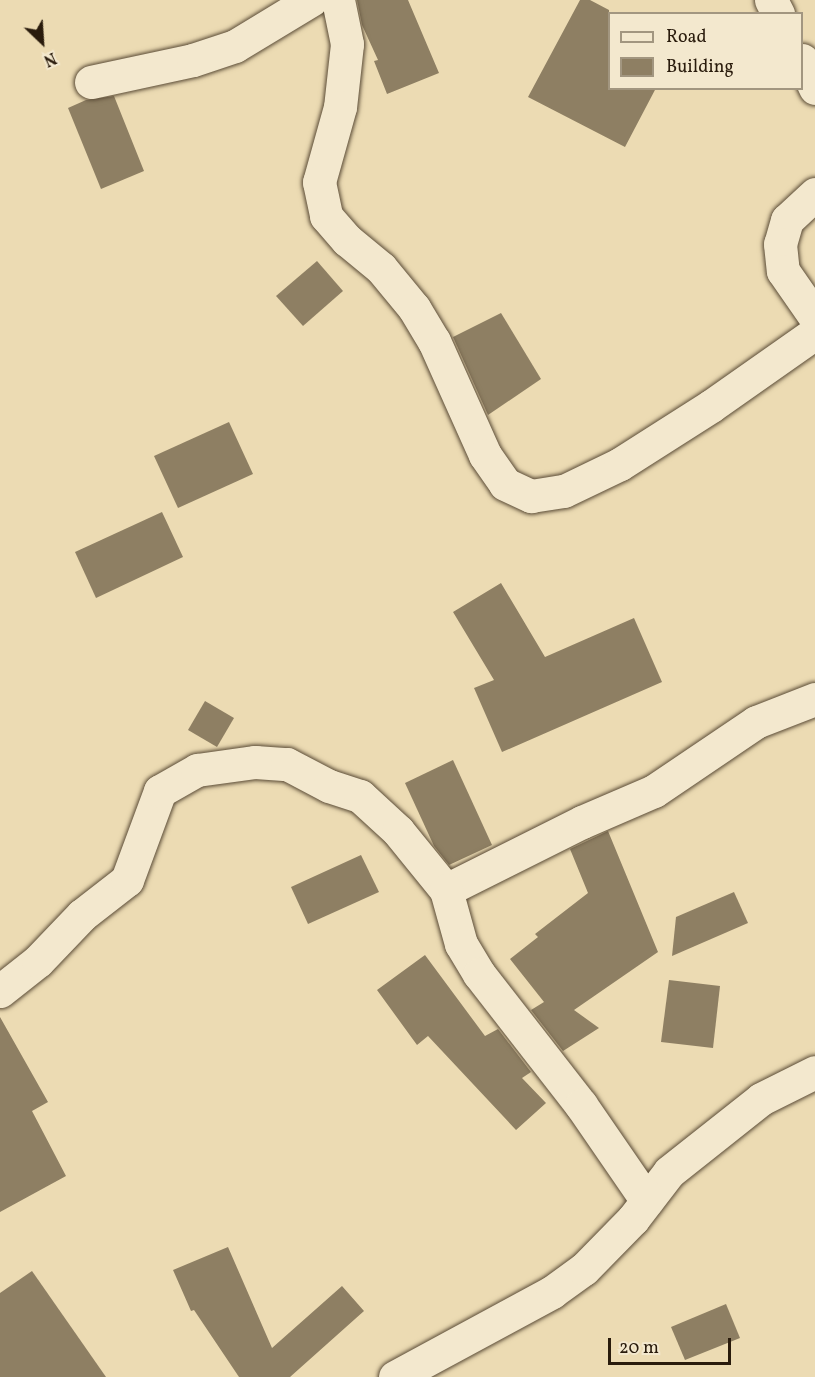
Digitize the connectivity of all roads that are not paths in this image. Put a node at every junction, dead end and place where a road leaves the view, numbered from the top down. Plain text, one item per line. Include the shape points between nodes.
1 (311, 0) edge
2 (338, 0) edge
3 (803, 64) edge
4 (91, 82) dead end
5 (815, 88) edge
6 (815, 194) edge
7 (815, 317) edge
8 (815, 333) edge
9 (815, 699) edge
10 (446, 890) junction
11 (0, 991) edge
12 (815, 1072) edge
13 (646, 1201) junction
14 (395, 1377) edge

1 - 4 street via 235,46 193,60
2 - 8 street via 347,44 340,106 319,182 326,216 347,240 381,268 414,308 434,341 485,455 505,484 531,496 564,491 640,451
3 - 5 street
6 - 7 street via 787,220 780,244 783,271
9 - 10 street via 756,722 654,791
10 - 11 street via 398,831 360,796 329,786 287,764 255,762 197,770 160,792 127,880 82,915 38,961
10 - 13 street via 461,944 479,974 581,1105
12 - 13 street via 761,1099 720,1129 669,1172
13 - 14 street via 584,1269 552,1292

